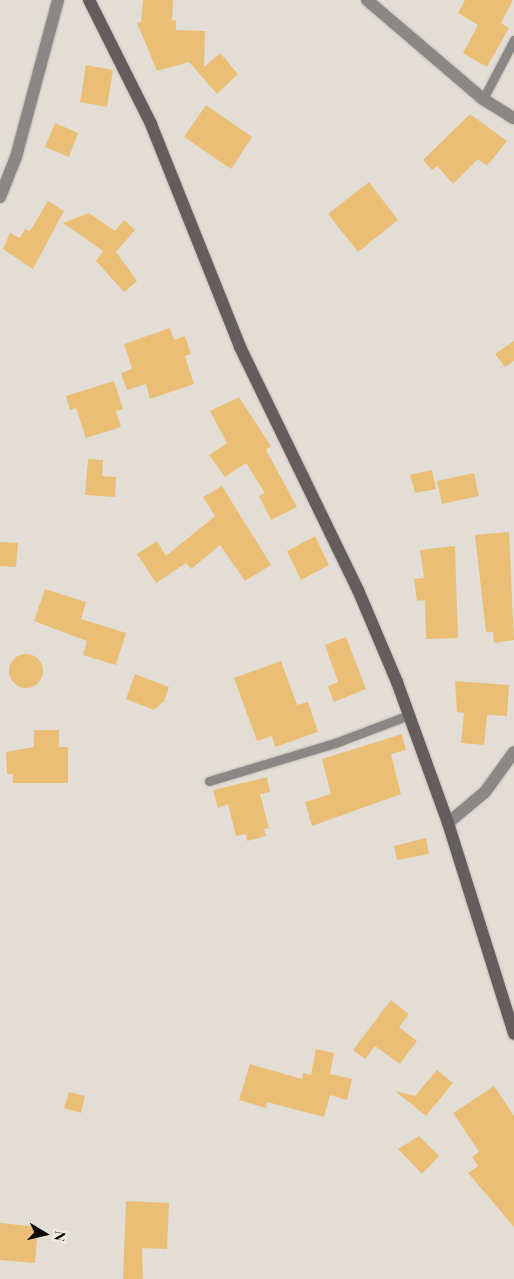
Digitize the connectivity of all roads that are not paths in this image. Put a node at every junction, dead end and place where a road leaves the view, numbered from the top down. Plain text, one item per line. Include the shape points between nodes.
1 (58, 0) edge
2 (89, 0) edge
3 (367, 0) edge
4 (514, 40) edge
5 (483, 99) junction
6 (514, 118) edge
7 (0, 197) edge
8 (409, 715) junction
9 (514, 752) edge
10 (209, 781) dead end
11 (448, 823) junction
12 (514, 1034) edge

1 - 7 street via 16,157
2 - 8 street via 151,124 240,347 358,590
3 - 5 street
4 - 5 lane
5 - 6 street
8 - 10 lane via 335,743
8 - 11 street
9 - 11 street via 485,792
11 - 12 street

